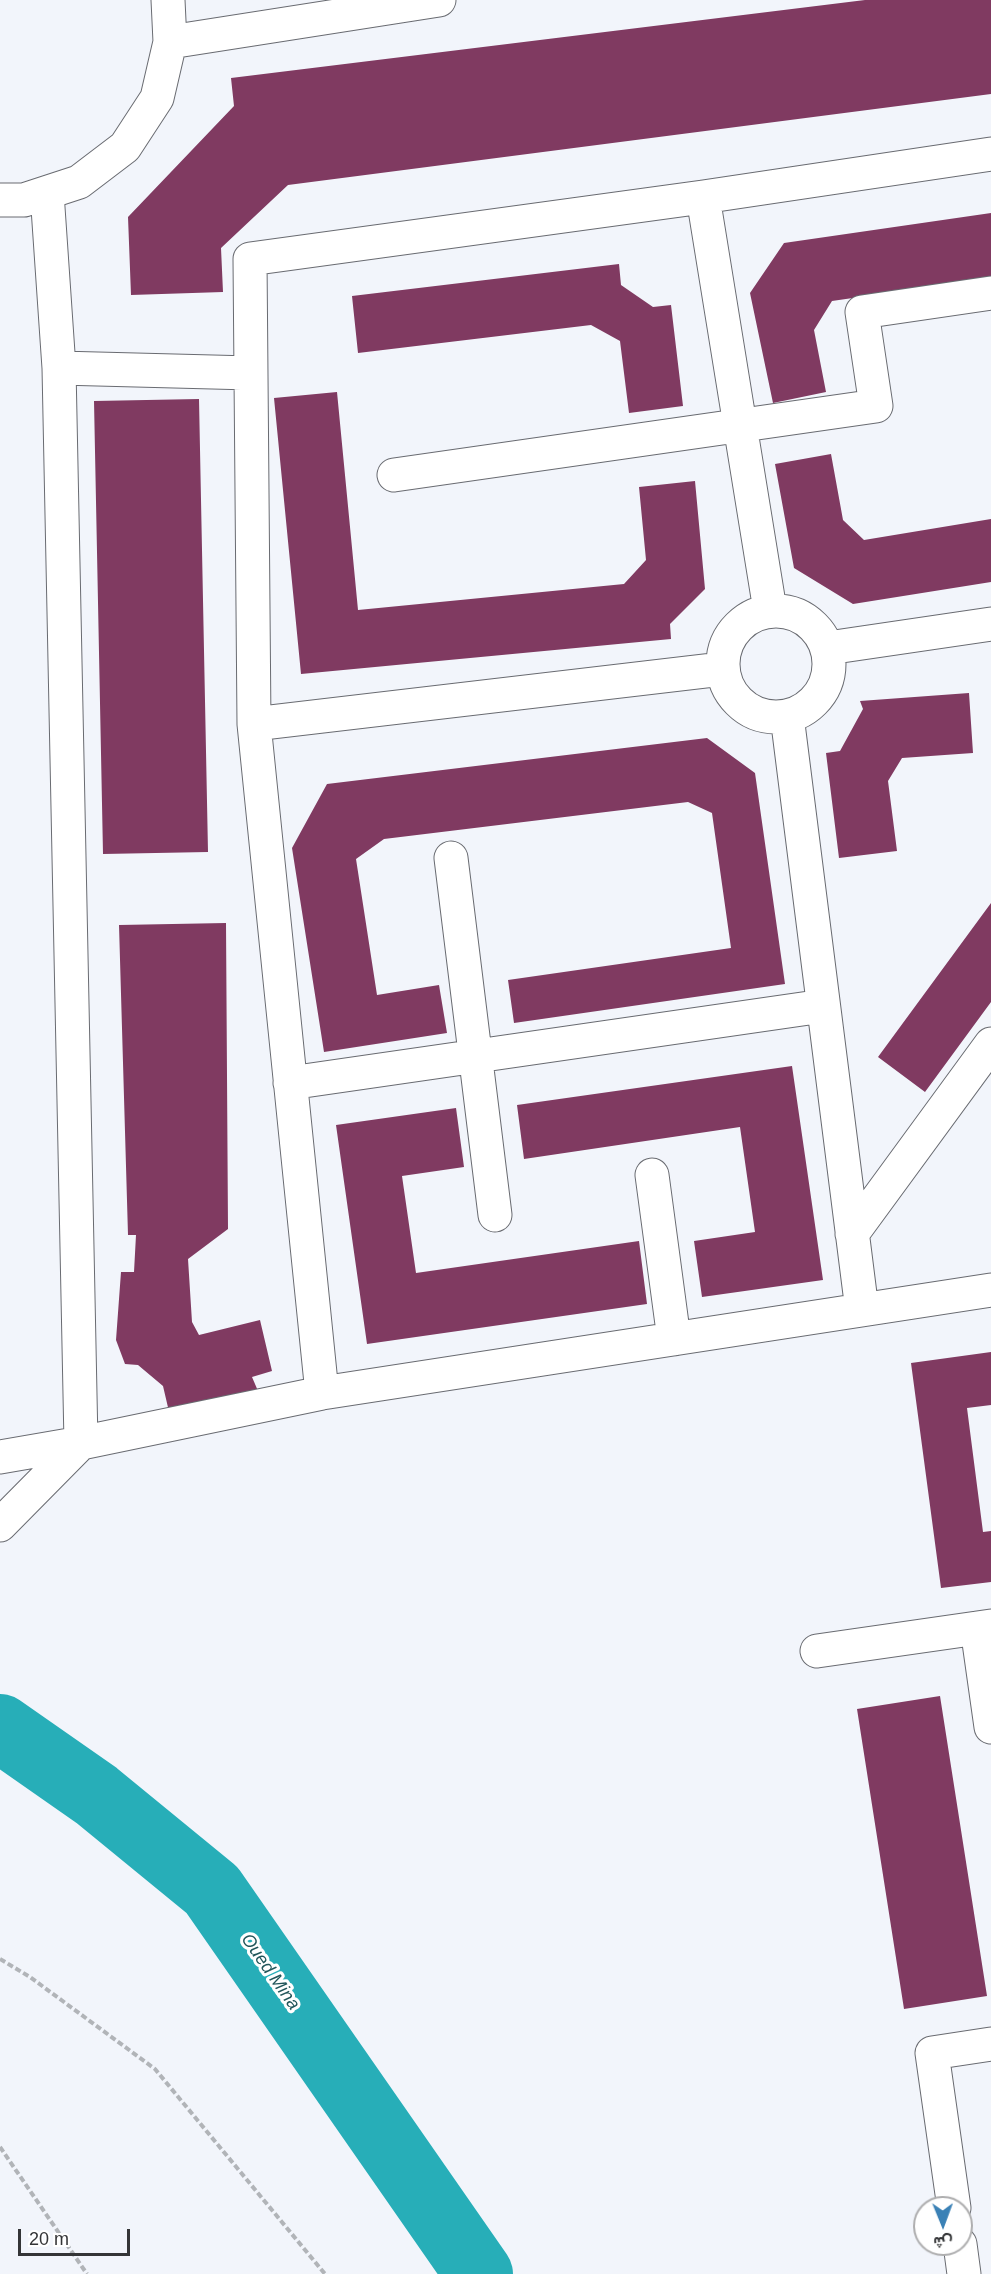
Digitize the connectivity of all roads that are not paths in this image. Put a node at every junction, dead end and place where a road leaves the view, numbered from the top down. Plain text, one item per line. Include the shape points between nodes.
1 (168, 0) edge
2 (439, 0) edge
3 (170, 42) junction
4 (991, 153) edge
5 (47, 193) junction
6 (703, 197) junction
7 (0, 200) edge
8 (991, 293) edge
9 (59, 368) junction
10 (250, 373) junction
11 (740, 426) junction
12 (394, 475) dead end
13 (770, 610) junction
14 (991, 624) edge
15 (828, 648) junction
16 (722, 669) junction
17 (787, 716) junction
18 (254, 724) junction
19 (451, 858) dead end
20 (823, 1006) junction
21 (991, 1044) edge
22 (476, 1056) junction
23 (290, 1083) junction
24 (652, 1175) dead end
25 (495, 1215) dead end
26 (852, 1234) junction
27 (991, 1290) edge
28 (862, 1310) junction
29 (674, 1339) junction
30 (322, 1393) junction
31 (81, 1443) junction
32 (0, 1456) edge
33 (0, 1525) edge
34 (984, 1627) edge
35 (817, 1651) dead end
36 (991, 1727) edge
37 (991, 2044) edge
38 (952, 2196) edge
39 (962, 2256) edge
40 (964, 2274) edge

1 - 3 street
2 - 3 street
3 - 5 street via 157,98 125,147 79,182
4 - 6 street
5 - 7 street via 24,201
5 - 9 street
6 - 10 street via 250,259
6 - 11 street
8 - 11 street via 862,312 876,406
9 - 10 street
9 - 31 street
10 - 18 street
11 - 12 street
11 - 13 street
13 - 15 street via 785,610 812,623
13 - 16 street via 750,617 734,630 725,649
14 - 15 street
15 - 17 street via 830,666 818,698 804,710
16 - 17 street via 726,684 744,707 757,714
16 - 18 street
17 - 20 street
18 - 23 street
19 - 22 street
20 - 22 street
20 - 26 street
21 - 26 street
22 - 23 street
22 - 25 street
23 - 30 street
24 - 29 street
26 - 28 street
27 - 28 street
28 - 29 street
29 - 30 street
30 - 31 street
31 - 32 street
31 - 33 street
34 - 35 street
34 - 36 street
37 - 38 street via 932,2053
39 - 40 street

